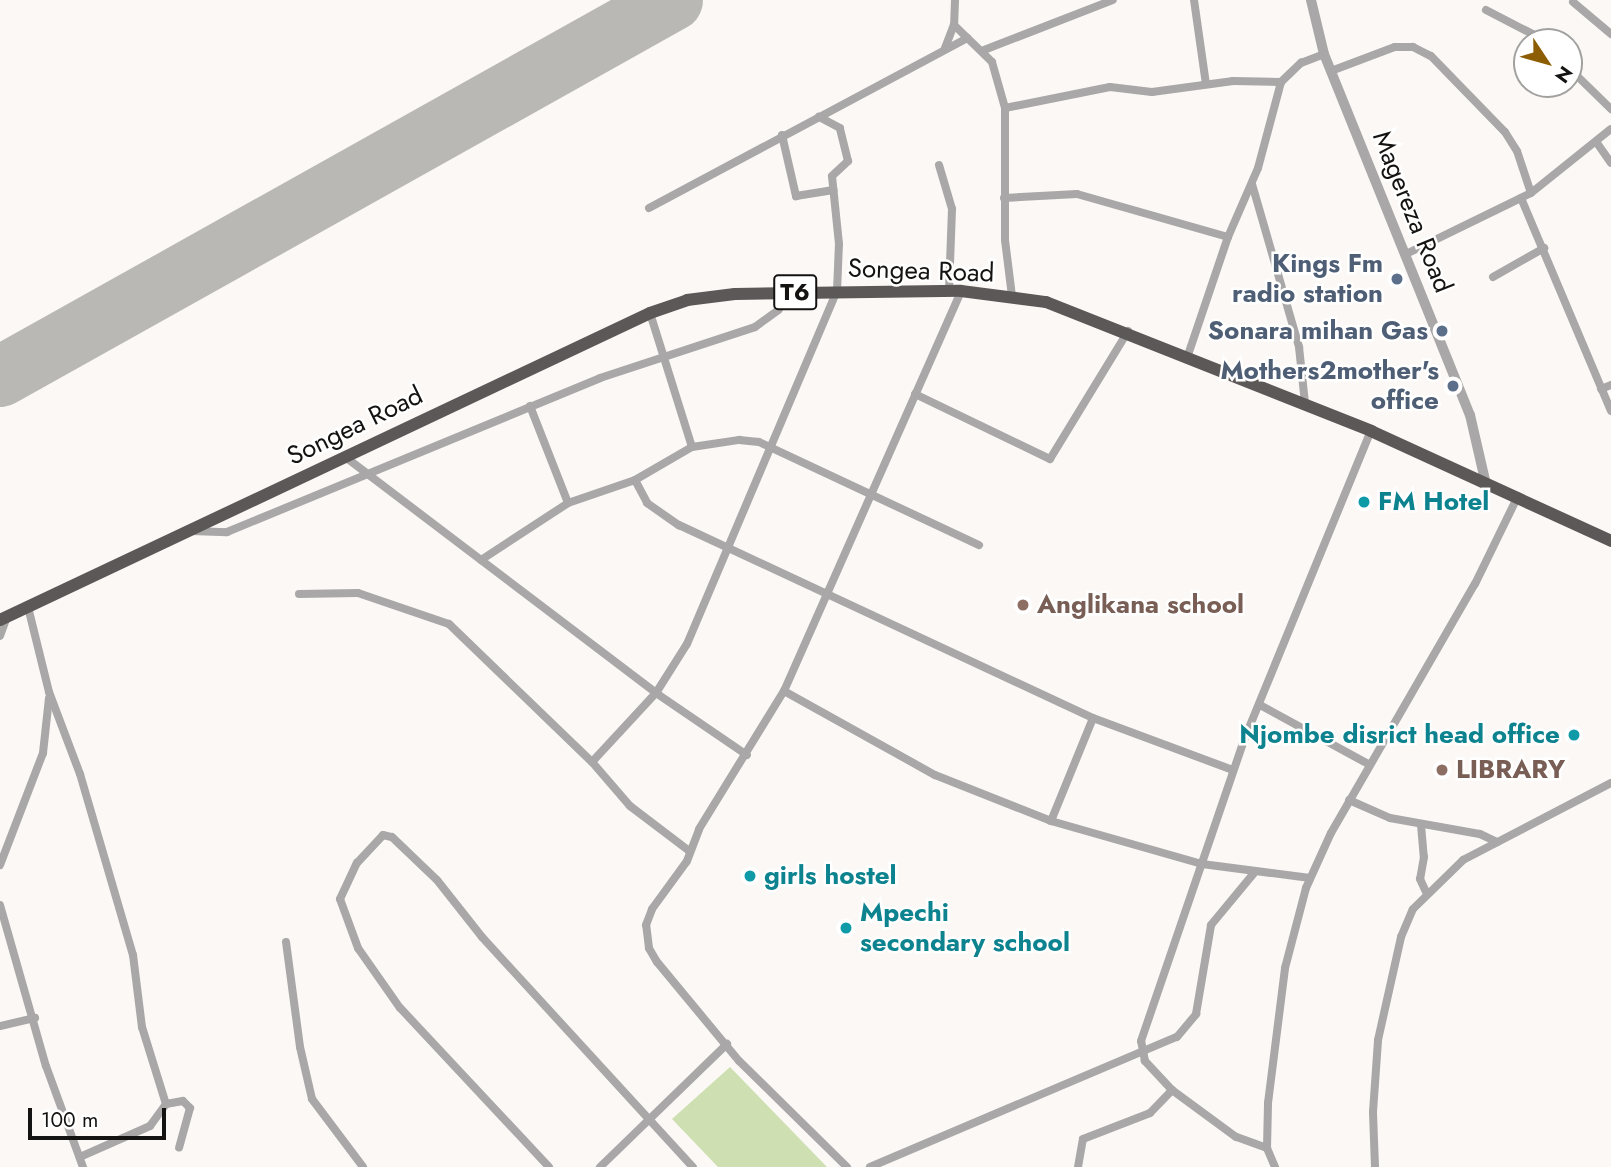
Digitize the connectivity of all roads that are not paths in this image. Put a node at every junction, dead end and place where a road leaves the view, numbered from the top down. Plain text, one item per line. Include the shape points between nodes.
1 (955, 0) edge
2 (1113, 0) edge
3 (1194, 0) edge
4 (1311, 0) edge
5 (1573, 2) dead end
6 (1486, 10) dead end
7 (954, 25) junction
8 (1521, 28) edge
9 (1611, 34) edge
10 (967, 38) junction
11 (945, 48) junction
12 (984, 50) junction
13 (1324, 54) junction
14 (1331, 71) junction
15 (1281, 82) junction
16 (1583, 82) edge
17 (1206, 84) junction
18 (1005, 108) junction
19 (1611, 109) edge
20 (819, 117) junction
21 (1611, 129) edge
22 (782, 135) junction
23 (1597, 143) junction
24 (1611, 163) edge
25 (939, 165) dead end
26 (1252, 184) junction
27 (834, 190) junction
28 (1531, 193) junction
29 (1004, 198) junction
30 (1521, 198) junction
31 (649, 208) dead end
32 (1228, 237) junction
33 (1544, 248) junction
34 (1408, 253) junction
35 (1493, 277) dead end
36 (837, 291) junction
37 (955, 291) junction
38 (787, 292) junction
39 (1012, 296) junction
40 (650, 313) junction
41 (1128, 331) junction
42 (1188, 355) junction
43 (663, 357) junction
44 (1611, 385) edge
45 (1601, 389) junction
46 (915, 394) junction
47 (1305, 403) junction
48 (530, 406) junction
49 (1611, 411) edge
50 (1371, 430) junction
51 (692, 447) junction
52 (772, 448) junction
53 (343, 455) junction
54 (364, 473) junction
55 (635, 480) junction
56 (1485, 481) junction
57 (870, 492) junction
58 (1518, 496) junction
59 (568, 503) junction
60 (192, 531) junction
61 (1611, 541) edge
62 (979, 545) dead end
63 (730, 547) junction
64 (481, 560) junction
65 (825, 593) junction
66 (299, 594) dead end
67 (29, 607) junction
68 (3, 619) edge
69 (0, 636) edge
70 (784, 691) junction
71 (50, 692) junction
72 (656, 693) junction
73 (1260, 705) junction
74 (1093, 718) junction
75 (747, 755) junction
76 (592, 762) junction
77 (1370, 765) junction
78 (1233, 770) junction
79 (1611, 783) edge
80 (1349, 800) junction
81 (1051, 821) junction
82 (1421, 824) junction
83 (1497, 842) junction
84 (688, 850) junction
85 (1202, 864) junction
86 (0, 865) edge
87 (1254, 873) junction
88 (1310, 878) junction
89 (1426, 892) junction
90 (0, 905) edge
91 (286, 942) dead end
92 (35, 1018) junction
93 (0, 1026) edge
94 (727, 1044) junction
95 (1141, 1055) junction
96 (1172, 1090) junction
97 (166, 1104) junction
98 (648, 1122) junction
99 (179, 1148) dead end
100 (1267, 1149) junction
101 (80, 1157) junction
102 (83, 1167) edge
103 (362, 1167) edge
104 (549, 1167) edge
105 (600, 1167) edge
106 (693, 1167) edge
107 (847, 1167) edge
108 (870, 1167) edge
109 (1078, 1167) edge
110 (1275, 1167) edge
111 (1375, 1167) edge

1 - 7 street
2 - 12 street
3 - 17 street
4 - 13 street, Magereza Road
5 - 9 street
6 - 8 street
7 - 10 street
7 - 11 street
10 - 11 street
10 - 12 street
11 - 20 street
12 - 18 street
13 - 14 street, Magereza Road
13 - 15 street via 1301,62
14 - 28 street via 1395,47 1413,47 1431,55 1505,132 1517,151
14 - 34 street, Magereza Road
15 - 17 street
15 - 26 street
16 - 19 street
17 - 18 street via 1152,92 1110,87
18 - 29 street
20 - 22 street
20 - 27 street via 837,124 846,149 847,165 832,176
21 - 23 street
22 - 27 street via 796,196
22 - 31 street
23 - 24 street
23 - 28 street
25 - 37 street via 952,209
26 - 32 street
26 - 47 street via 1300,347
27 - 36 street
28 - 30 street
29 - 32 street via 1077,194
29 - 39 street
30 - 33 street
30 - 34 street
32 - 42 street
33 - 35 street
33 - 45 street
34 - 56 street, Magereza Road via 1471,415
36 - 37 highway, Songea Road / T6
36 - 38 highway, Songea Road / T6
36 - 52 street
37 - 39 highway, Songea Road / T6
37 - 46 street
38 - 40 highway, Songea Road / T6 via 687,300
38 - 43 street via 778,310 755,327
39 - 41 highway, Songea Road / T6 via 1058,306
40 - 43 street
40 - 53 highway, Songea Road / T6
41 - 42 highway, Songea Road / T6
41 - 46 street via 1050,459
42 - 47 highway, Songea Road / T6
43 - 48 street
43 - 51 street
44 - 45 street
45 - 49 street
46 - 57 street
47 - 50 highway, Songea Road / T6
48 - 54 street
48 - 59 street
50 - 56 highway, Songea Road / T6
50 - 73 street
51 - 52 street via 739,440
51 - 55 street
52 - 57 street
52 - 63 street
53 - 54 street
53 - 60 highway, Songea Road / T6
54 - 60 street via 227,532
54 - 64 street
55 - 59 street
55 - 63 street via 660,514
56 - 58 highway, Songea Road / T6
57 - 62 street
57 - 65 street
58 - 61 highway, Songea Road / T6
58 - 77 street via 1475,584
59 - 64 street
60 - 67 highway, Songea Road / T6
63 - 65 street
63 - 72 street via 687,644
64 - 72 street
65 - 70 street
65 - 74 street
66 - 76 street via 358,593 437,617 462,634
67 - 68 highway, Songea Road / T6
67 - 71 street
68 - 69 street
70 - 75 street
70 - 81 street via 934,775
71 - 86 street via 47,739
71 - 97 street via 80,774 133,955 142,1027
72 - 75 street
72 - 76 street
73 - 77 street
73 - 78 street
74 - 78 street
74 - 81 street
75 - 84 street
76 - 84 street via 653,827
77 - 80 street
78 - 85 street
79 - 83 street via 1533,828
80 - 82 street via 1390,818
80 - 88 street
81 - 85 street
82 - 83 street via 1483,835
82 - 89 street via 1424,857 1420,879
83 - 89 street via 1462,860
84 - 94 street via 681,870 652,909 646,934 657,962
85 - 87 street
85 - 95 street via 1144,1029
87 - 88 street
87 - 95 street via 1210,927 1192,1022 1168,1044
88 - 100 street via 1285,968
89 - 111 street via 1401,937 1378,1040
90 - 92 street
91 - 103 street via 312,1099
92 - 93 street
92 - 101 street via 46,1066
94 - 98 street
94 - 107 street via 761,1084
95 - 96 street
95 - 108 street
96 - 100 street via 1236,1137
96 - 109 street via 1150,1113 1083,1139
97 - 99 street via 183,1101 190,1108
97 - 101 street via 150,1126
98 - 104 street via 438,880 392,836 383,835 366,851 342,888 341,909 358,948 400,1008
98 - 105 street
98 - 106 street
100 - 110 street
101 - 102 street

